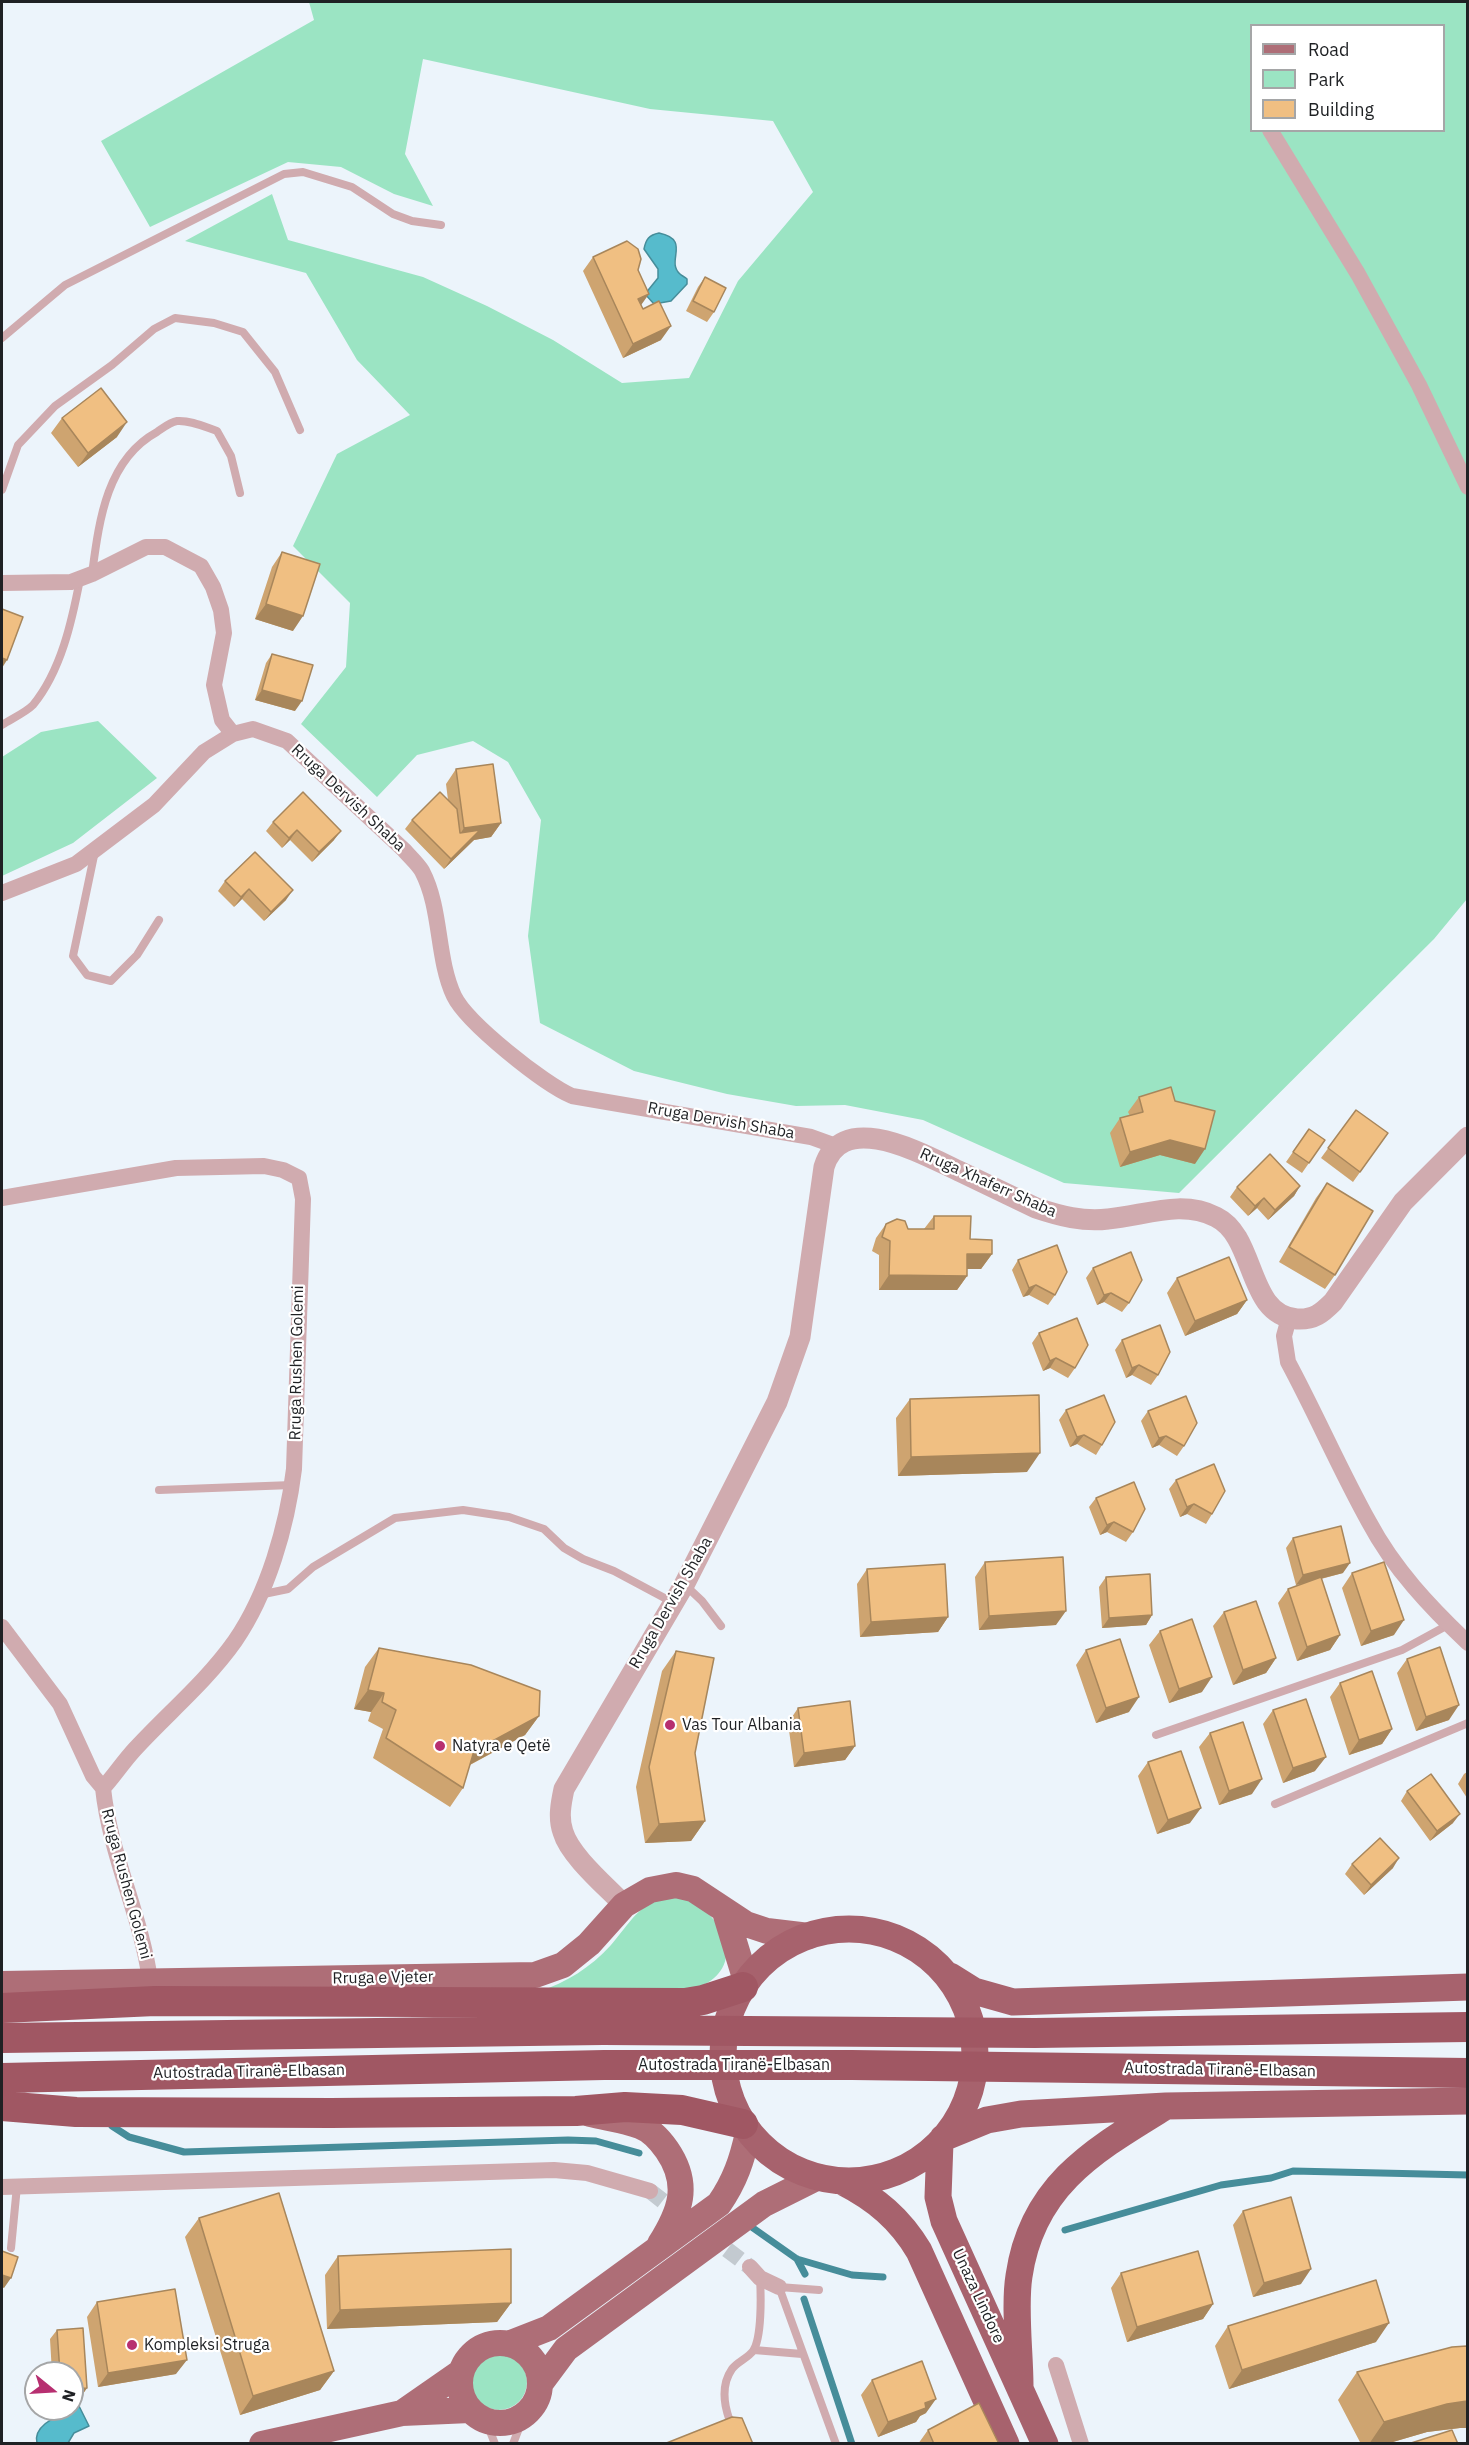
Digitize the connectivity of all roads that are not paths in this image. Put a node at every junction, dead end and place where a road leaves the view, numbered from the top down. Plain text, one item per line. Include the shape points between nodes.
1 (1271, 132) edge
2 (441, 225) dead end
3 (2, 338) edge
4 (300, 430) dead end
5 (1467, 487) edge
6 (2, 490) edge
7 (240, 493) dead end
8 (86, 576) junction
9 (2, 583) edge
10 (2, 725) edge
11 (233, 734) junction
12 (95, 850) junction
13 (2, 892) edge
14 (159, 920) dead end
15 (1467, 1137) edge
16 (836, 1146) junction
17 (2, 1198) edge
18 (1289, 1318) junction
19 (292, 1485) junction
20 (159, 1490) dead end
21 (684, 1585) junction
22 (259, 1595) junction
23 (672, 1602) junction
24 (1448, 1625) junction
25 (722, 1626) dead end
26 (2, 1628) edge
27 (1467, 1643) edge
28 (1467, 1723) edge
29 (1156, 1735) dead end
30 (103, 1788) junction
31 (1275, 1804) dead end
32 (624, 1905) junction
33 (725, 1912) junction
34 (809, 1936) junction
35 (946, 1974) junction
36 (150, 1980) junction
37 (2, 1984) edge
38 (1467, 1988) edge
39 (740, 1993) junction
40 (2, 2008) edge
41 (1467, 2027) edge
42 (2, 2038) edge
43 (1467, 2073) edge
44 (2, 2078) edge
45 (1467, 2101) edge
46 (2, 2106) edge
47 (1166, 2106) junction
48 (576, 2111) junction
49 (2, 2112) edge
50 (76, 2112) junction
51 (741, 2120) junction
52 (941, 2140) junction
53 (830, 2180) junction
54 (9, 2187) edge
55 (650, 2191) tunnel mouth
56 (11, 2248) dead end
57 (657, 2250) junction
58 (755, 2273) joint
59 (779, 2287) junction
60 (819, 2290) dead end
61 (508, 2344) junction
62 (754, 2350) junction
63 (802, 2354) junction
64 (1056, 2365) dead end
65 (461, 2372) junction
66 (540, 2384) junction
67 (1020, 2386) junction
68 (402, 2413) junction
69 (524, 2415) junction
70 (484, 2425) edge
71 (262, 2444) edge
72 (513, 2444) edge
73 (739, 2444) edge
74 (836, 2444) edge
75 (1006, 2444) edge
76 (1045, 2444) edge
77 (1081, 2444) edge

1 - 5 street via 1358,274 1419,385
2 - 3 lane via 393,214 352,187 330,179 303,172 284,174 65,285
4 - 6 lane via 275,372 243,332 175,318 154,329 55,406 18,444
7 - 8 lane via 231,456 218,432 194,422 175,421 144,439 116,473 99,520
8 - 9 street via 36,584
8 - 10 lane via 52,676 32,706
8 - 11 street via 146,547 165,547 201,566 221,610 224,633 214,685 222,720
11 - 12 street, Rruga Dervish Shaba via 204,752 154,805
11 - 16 street, Rruga Dervish Shaba via 254,729 287,741 404,850 421,870 431,895 454,996 465,1012 543,1080 572,1096 811,1137
12 - 13 street, Rruga Dervish Shaba via 76,864
12 - 14 lane via 73,956 87,975 111,981 137,956
15 - 18 street via 1403,1202 1321,1314 1306,1319
16 - 18 street, Rruga Xhaferr Shaba via 871,1139 898,1143 1059,1216 1107,1220 1184,1208 1217,1217 1232,1228 1267,1302 1277,1314
16 - 21 street, Rruga Dervish Shaba via 824,1167 795,1355 777,1402
17 - 19 street, Rruga Rushen Golemi via 176,1168 264,1166 299,1178 303,1199
18 - 24 street via 1284,1336 1288,1362 1369,1523 1403,1575
19 - 20 lane
19 - 22 street, Rruga Rushen Golemi
21 - 23 street, Rruga Dervish Shaba
21 - 25 lane
22 - 23 lane via 288,1589 313,1566 395,1518 463,1510 509,1517 544,1529 573,1553
22 - 30 street, Rruga Rushen Golemi via 235,1641 205,1679 134,1750
23 - 32 street, Rruga Dervish Shaba via 564,1789 560,1811 562,1832 574,1851
24 - 27 street
24 - 29 lane via 1402,1650
26 - 30 street, Rruga Rushen Golemi via 60,1704 93,1776
28 - 31 lane
30 - 36 street, Rruga Rushen Golemi via 110,1838 147,1958
32 - 33 main road, Rruga e Vjeter via 650,1890 676,1885 693,1889
32 - 36 main road, Rruga e Vjeter via 589,1944 563,1965 535,1975
33 - 34 main road, Rruga e Vjeter via 767,1931
33 - 39 main road
34 - 35 highway via 851,1928 878,1932 911,1945
34 - 39 highway via 769,1957
35 - 38 highway via 974,1991 1013,2002
35 - 52 highway via 961,1996 975,2049 974,2076 966,2102 954,2126
36 - 37 main road, Rruga e Vjeter
39 - 40 highway via 685,2003 154,2001
39 - 51 highway via 723,2045 725,2079
41 - 42 highway via 1035,2033 603,2030
43 - 44 highway, Autostrada Tiranë-Elbasan via 604,2065
45 - 47 highway
46 - 50 highway
47 - 52 highway via 1005,2116
47 - 67 highway via 1098,2148 1068,2174 1047,2200 1029,2235 1019,2277
48 - 50 highway
48 - 51 highway via 625,2107 682,2110
48 - 57 main road via 642,2126 660,2139 674,2160 682,2194 676,2219
49 - 50 highway
51 - 53 highway via 775,2158
51 - 57 main road via 742,2161 734,2183 719,2204
52 - 53 highway via 909,2167 877,2179
52 - 67 highway, Unaza Lindore via 938,2197 944,2221
53 - 66 main road via 764,2204 566,2349
53 - 75 highway via 867,2194 908,2232
54 - 55 street via 554,2170 587,2174
54 - 56 lane
57 - 61 main road via 549,2328
58 - 59 street
58 - 62 lane via 761,2313
59 - 60 lane
59 - 63 lane
61 - 65 main road via 491,2344 475,2351
61 - 66 main road via 532,2359
62 - 63 lane
62 - 73 lane via 732,2368 725,2384 729,2421
63 - 74 lane
64 - 77 street
65 - 68 main road
65 - 70 main road via 460,2389
66 - 69 main road via 535,2402
67 - 76 highway, Unaza Lindore
68 - 70 main road
68 - 71 main road
69 - 70 main road via 506,2423
69 - 72 lane

